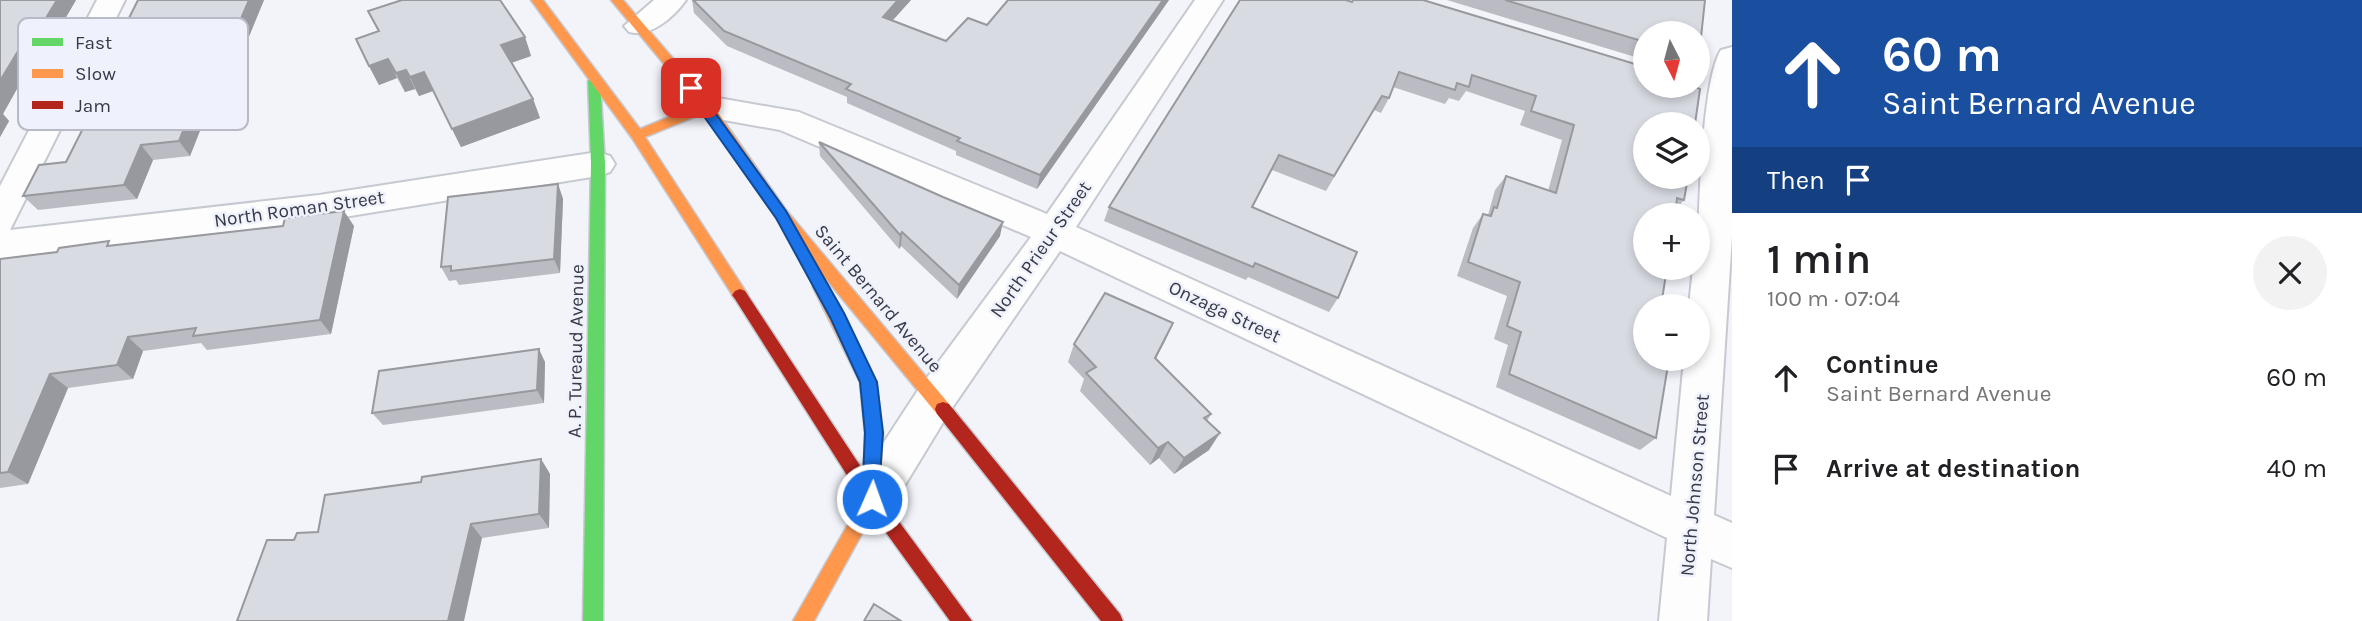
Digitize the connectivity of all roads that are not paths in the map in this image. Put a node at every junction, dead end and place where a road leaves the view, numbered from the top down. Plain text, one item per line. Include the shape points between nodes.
1 (111, 0) edge
2 (537, 0) edge
3 (617, 0) edge
4 (672, 0) edge
5 (1209, 0) edge
6 (102, 18) edge
7 (639, 26) junction
8 (1732, 57) edge
9 (594, 80) junction
10 (1718, 96) edge
11 (707, 107) junction
12 (45, 130) edge
13 (638, 135) junction
14 (598, 164) junction
15 (781, 214) junction
16 (0, 220) edge
17 (1054, 232) junction
18 (0, 245) edge
19 (935, 399) junction
20 (872, 499) junction
21 (1690, 527) junction
22 (1732, 546) edge
23 (593, 621) edge
24 (803, 621) edge
25 (962, 621) edge
26 (1112, 621) edge
27 (1683, 621) edge

1 - 6 street
2 - 9 street
3 - 7 street, Saint Bernard Avenue
4 - 7 street
5 - 17 street, North Prieur Street
7 - 11 street, Saint Bernard Avenue
8 - 10 street, North Johnson Street
9 - 13 street
9 - 14 street, A. P. Tureaud Avenue
10 - 21 street, North Johnson Street
11 - 13 street
11 - 15 street, Saint Bernard Avenue
11 - 17 street, Onzaga Street via 788,120
12 - 16 street
13 - 20 street
14 - 18 street, North Roman Street via 319,208
14 - 23 street, A. P. Tureaud Avenue
15 - 19 street, Saint Bernard Avenue
15 - 20 street via 868,382 874,433
17 - 19 street, North Prieur Street
17 - 21 street, Onzaga Street
19 - 20 street, North Prieur Street
19 - 26 street, Saint Bernard Avenue
20 - 24 street
20 - 25 street
21 - 22 street, Onzaga Street
21 - 27 street, North Johnson Street

